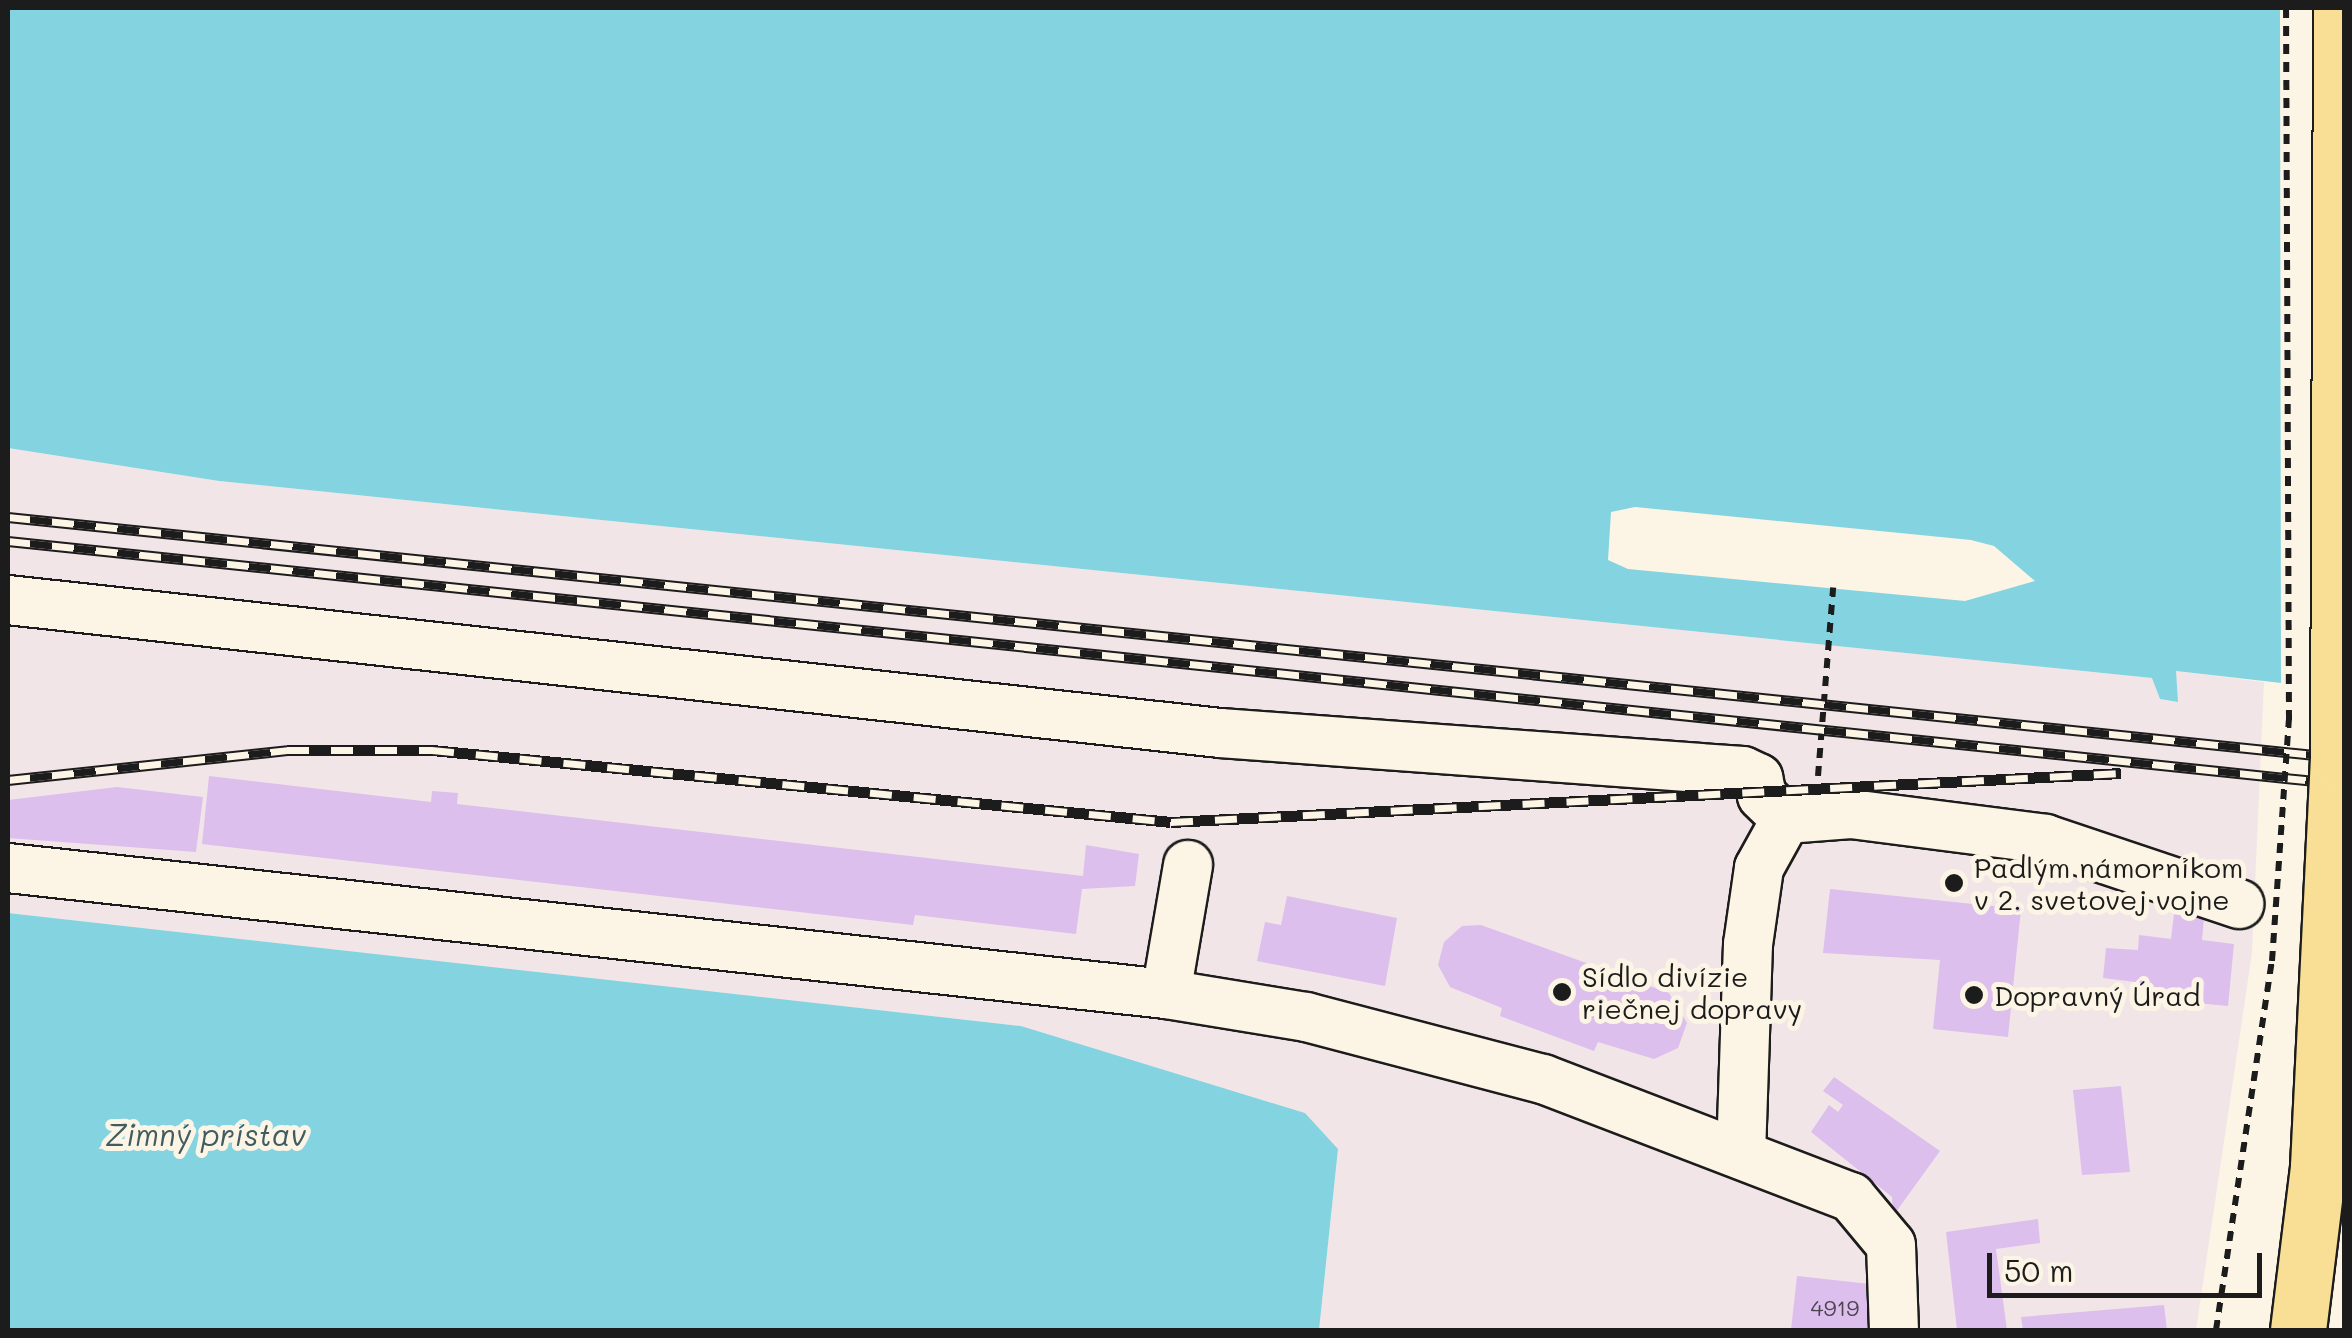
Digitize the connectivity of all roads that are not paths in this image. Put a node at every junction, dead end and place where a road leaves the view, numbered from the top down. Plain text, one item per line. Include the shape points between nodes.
1 (2341, 8) edge
2 (8, 600) edge
3 (1800, 818) junction
4 (1188, 866) dead end
5 (8, 868) edge
6 (2239, 904) dead end
7 (1166, 994) junction
8 (1741, 1154) junction
9 (1894, 1330) edge
10 (2298, 1330) edge

1 - 10 main road, bridge via 2338,759 2318,1166
2 - 3 lane via 1220,734 1718,764 1758,778 1762,796
3 - 6 lane via 1851,814 2045,839
3 - 8 lane via 1759,868 1748,944
4 - 7 lane
5 - 7 lane
7 - 8 lane via 1306,1018 1543,1078
8 - 9 lane via 1851,1197 1891,1245

